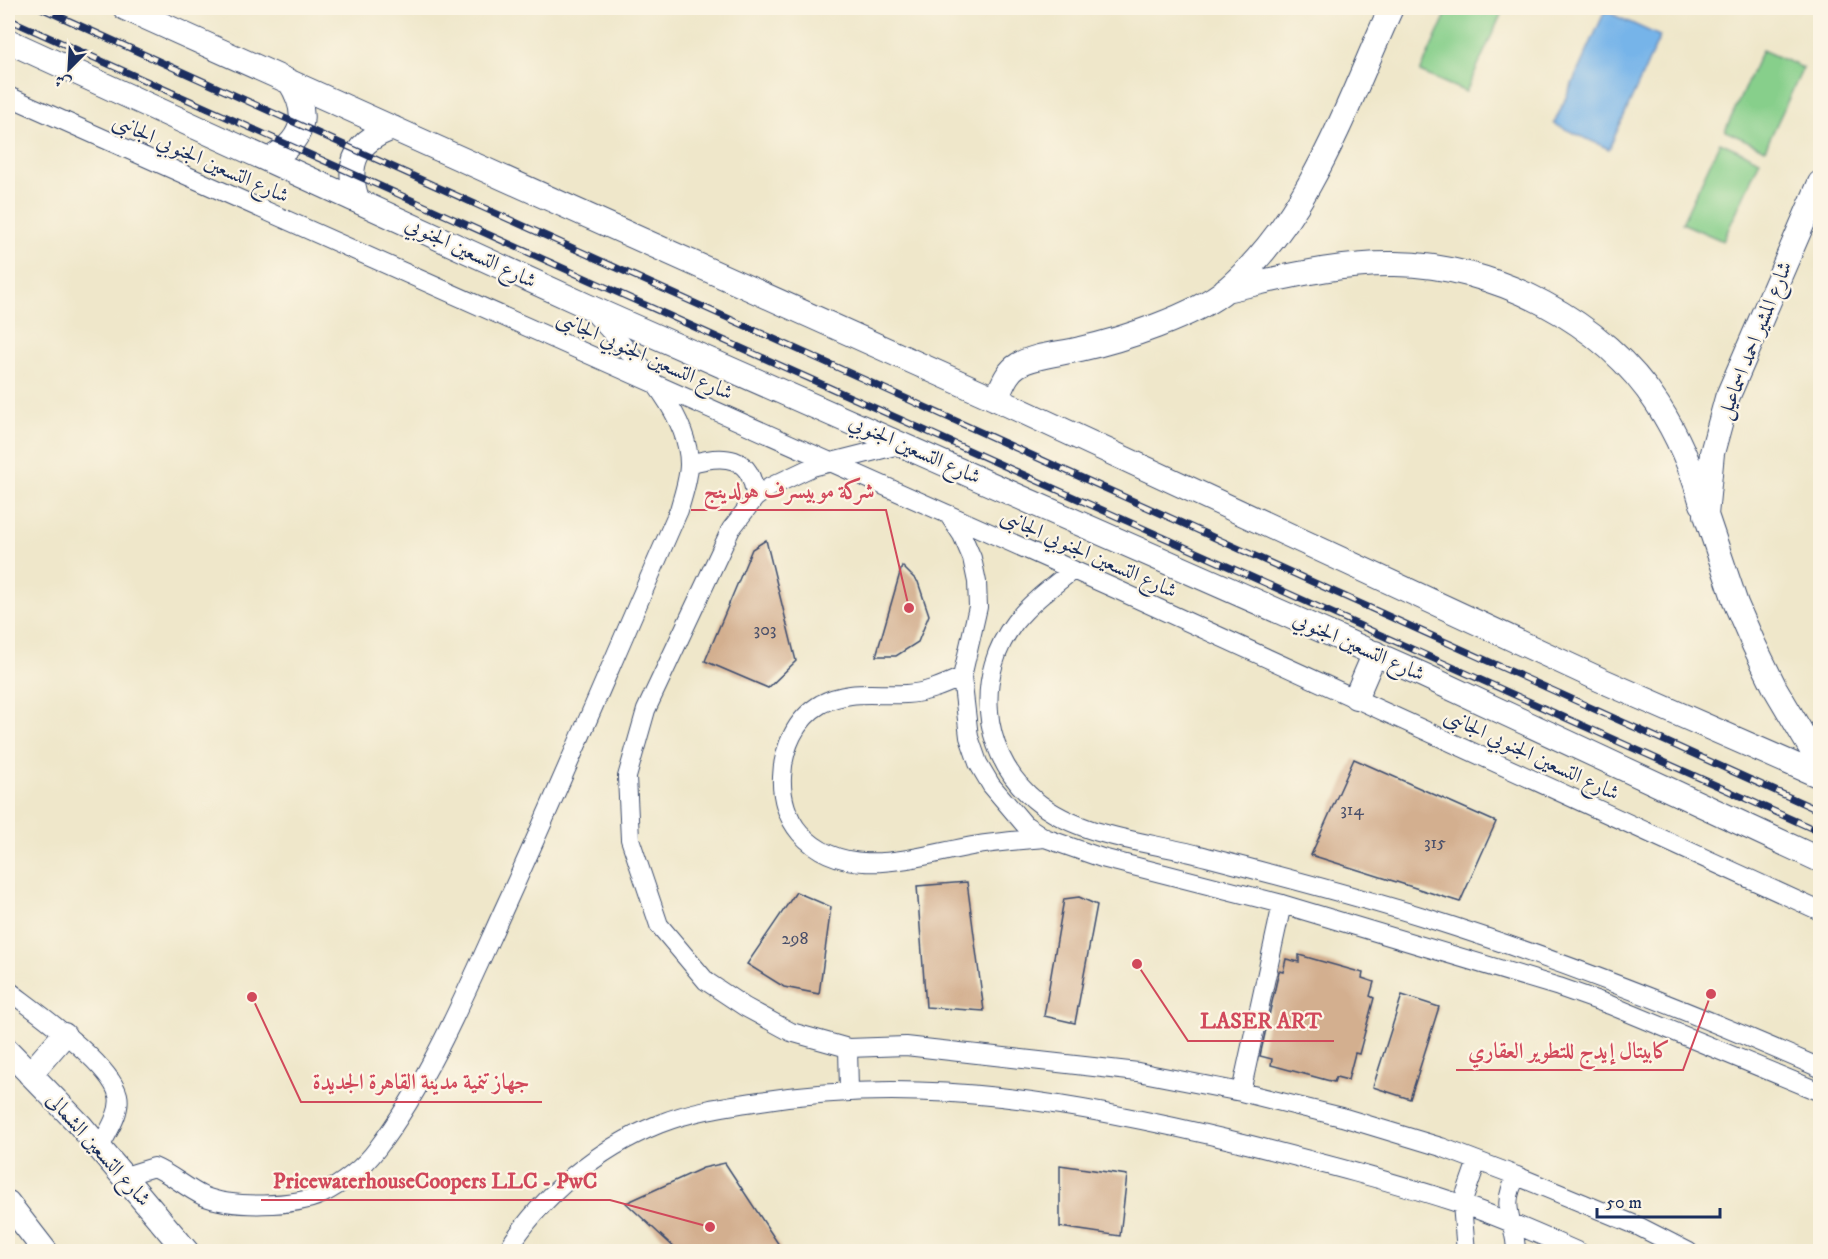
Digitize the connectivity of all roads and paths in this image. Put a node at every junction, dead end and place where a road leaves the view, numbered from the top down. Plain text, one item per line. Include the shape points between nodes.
1 (125, 8) edge
2 (1390, 8) edge
3 (8, 41) edge
4 (290, 82) junction
5 (8, 96) edge
6 (393, 128) junction
7 (268, 160) junction
8 (1821, 183) edge
9 (357, 200) junction
10 (1272, 242) junction
11 (1280, 277) junction
12 (1225, 290) junction
13 (587, 306) junction
14 (652, 382) junction
15 (996, 399) junction
16 (904, 444) junction
17 (1712, 453) junction
18 (1686, 456) junction
19 (829, 461) junction
20 (689, 464) junction
21 (755, 498) junction
22 (948, 514) junction
23 (1706, 515) junction
24 (1073, 570) junction
25 (1375, 653) junction
26 (962, 677) junction
27 (1356, 698) junction
28 (1821, 764) edge
29 (1821, 776) edge
30 (1045, 838) junction
31 (1196, 854) junction
32 (1821, 860) edge
33 (1190, 882) junction
34 (1282, 904) junction
35 (1821, 911) edge
36 (1567, 965) junction
37 (1559, 987) junction
38 (8, 990) edge
39 (64, 1035) junction
40 (848, 1048) junction
41 (8, 1051) edge
42 (1821, 1068) edge
43 (30, 1074) junction
44 (849, 1090) junction
45 (1241, 1092) junction
46 (1821, 1092) edge
47 (100, 1147) junction
48 (1477, 1161) junction
49 (125, 1176) junction
50 (1517, 1176) junction
51 (8, 1203) edge
52 (1462, 1204) junction
53 (1508, 1222) junction
54 (46, 1251) edge
55 (187, 1251) edge
56 (506, 1251) edge
57 (1466, 1251) edge
58 (1516, 1251) edge
59 (1579, 1251) edge
60 (1689, 1251) edge

1 - 4 main road
2 - 10 main road via 1310,187
3 - 7 main road, شارع التسعين الجنوبي
4 - 6 main road
4 - 7 main road via 300,98 303,117 297,136 285,151
5 - 14 street, شارع التسعين الجنوبي الجانبى
6 - 9 main road via 375,134 361,146 353,163 351,182
6 - 15 main road
7 - 9 main road, شارع التسعين الجنوبي
8 - 17 main road, شارع المشير احمد اسماعيل via 1731,388
9 - 13 main road, شارع التسعين الجنوبي
10 - 11 main road via 1269,263
10 - 12 main road
11 - 12 main road
11 - 18 main road via 1354,265 1398,264 1441,268 1512,288 1562,314 1629,368 1657,403
12 - 15 main road via 1143,331 1021,363 1008,374
13 - 14 street
13 - 16 main road, شارع التسعين الجنوبي
14 - 19 street, شارع التسعين الجنوبي الجانبى
14 - 20 street via 678,422
15 - 29 main road via 1398,588
16 - 19 street
16 - 25 main road, شارع التسعين الجنوبي
17 - 18 main road via 1700,462
17 - 23 main road, شارع المشير احمد اسماعيل
18 - 23 main road
19 - 21 street via 786,478
19 - 22 street, شارع التسعين الجنوبي الجانبى
20 - 21 street via 721,457 736,461 748,470 755,483
20 - 49 street via 679,510 465,994 376,1150 332,1188 287,1203 252,1204 204,1196 154,1167
21 - 40 street via 731,529 646,710 627,777 630,839 659,925 706,981 791,1032
22 - 24 street, شارع التسعين الجنوبي الجانبى
22 - 26 street via 972,558 977,582 978,607
23 - 28 main road, شارع المشير احمد اسماعيل via 1754,645
24 - 27 street, شارع التسعين الجنوبي الجانبى
24 - 31 street via 1016,622 999,648 989,676 987,707 993,737 1006,765 1027,793 1054,815 1087,828
25 - 27 main road
25 - 32 main road, شارع التسعين الجنوبي
26 - 30 street via 969,737 978,763 1007,806
26 - 30 street via 921,692 848,694 808,713 793,733 783,763 783,795 790,819 805,839 823,852 861,863
27 - 35 street, شارع التسعين الجنوبي الجانبى
30 - 33 street
31 - 33 street
31 - 36 street via 1428,918
33 - 34 street
34 - 37 street
34 - 45 street
36 - 37 street
36 - 42 street
37 - 46 street
38 - 39 street
39 - 43 main road
39 - 47 street via 108,1077 118,1096 117,1113
40 - 44 street
40 - 45 street via 906,1046 1138,1072
41 - 43 main road, شارع التسعين الشمالى
43 - 47 main road, شارع التسعين الشمالى
44 - 52 street via 973,1093 1111,1114 1334,1166
44 - 56 street via 703,1111 659,1124 580,1169 546,1200
45 - 48 street via 1342,1117
47 - 49 main road, شارع التسعين الشمالى
48 - 50 street
48 - 52 street
49 - 55 main road, شارع التسعين الشمالى
50 - 53 street via 1507,1201
50 - 60 street
51 - 54 main road
52 - 53 street
52 - 57 street
53 - 58 street
53 - 59 street

